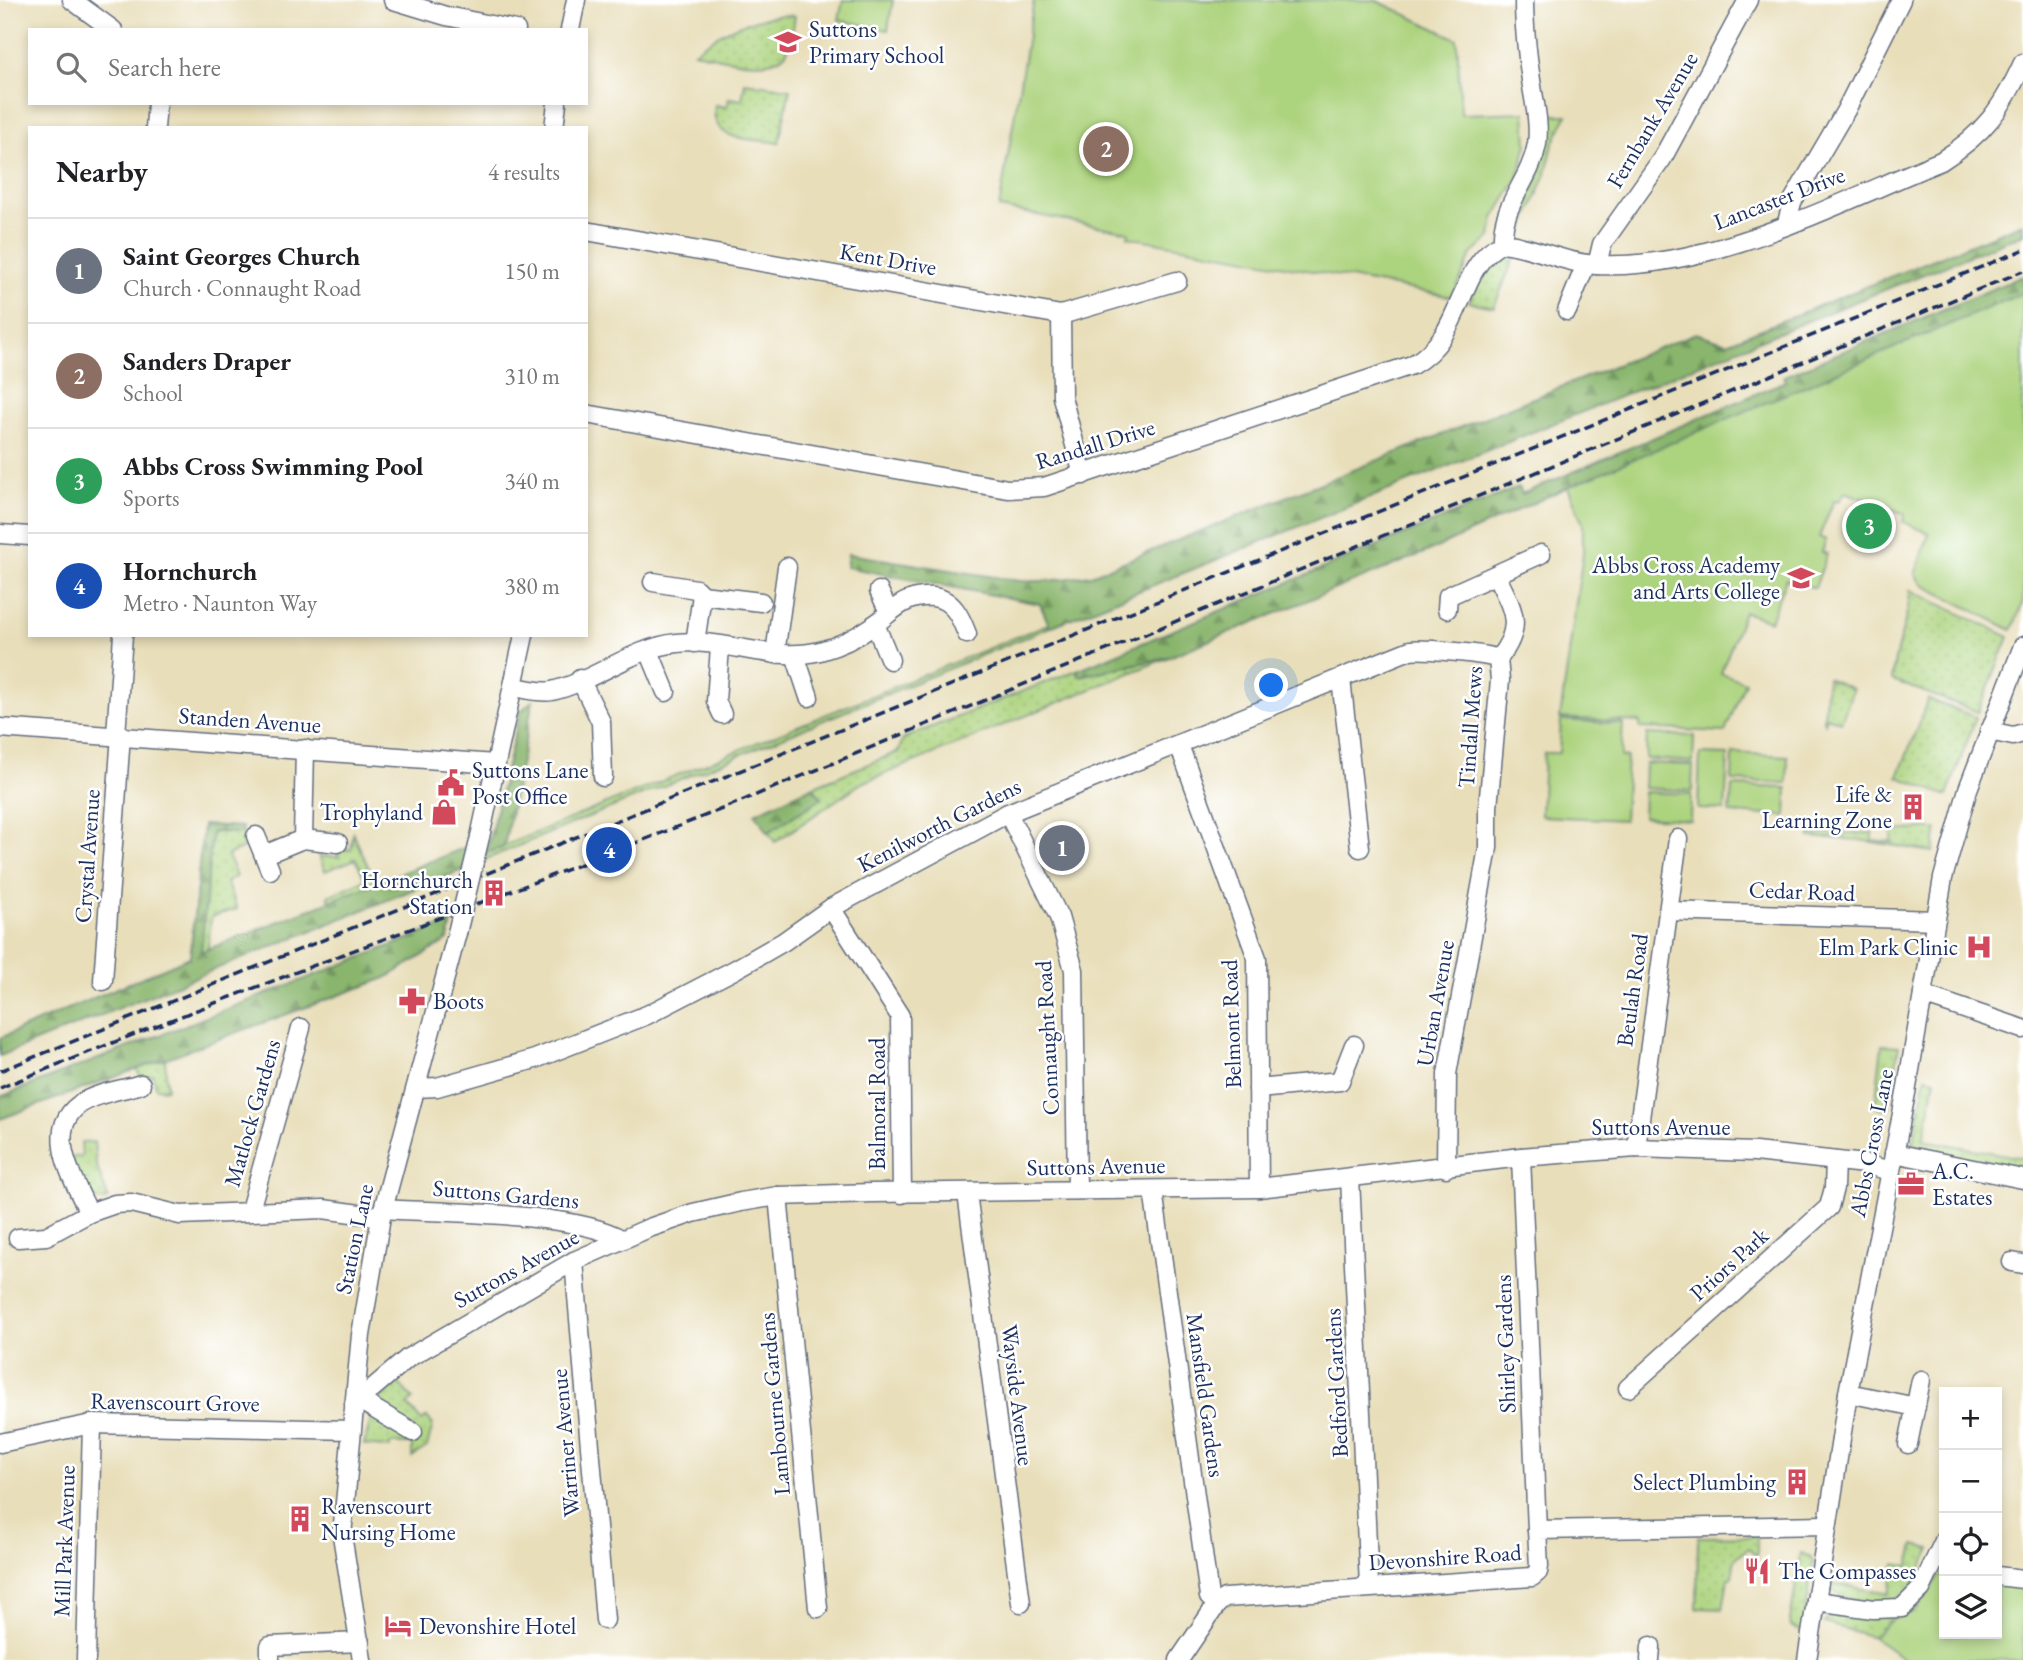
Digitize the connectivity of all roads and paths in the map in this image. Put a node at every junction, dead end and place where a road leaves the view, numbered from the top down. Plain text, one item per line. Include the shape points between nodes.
1 (72, 0) edge
2 (393, 0) edge
3 (576, 0) edge
4 (1524, 0) edge
5 (1748, 0) edge
6 (1901, 0) edge
7 (110, 28) edge
8 (506, 28) edge
9 (570, 28) edge
10 (2023, 63) edge
11 (157, 105) edge
12 (557, 105) edge
13 (155, 126) edge
14 (554, 126) edge
15 (1787, 223) junction
16 (588, 231) edge
17 (1503, 243) junction
18 (1592, 264) junction
19 (1177, 281) dead end
20 (1567, 311) dead end
21 (1061, 314) junction
22 (588, 414) edge
23 (1083, 475) junction
24 (0, 534) edge
25 (28, 536) edge
26 (1541, 554) dead end
27 (788, 567) dead end
28 (1496, 575) junction
29 (653, 582) dead end
30 (879, 591) dead end
31 (702, 595) junction
32 (761, 601) dead end
33 (1447, 609) dead end
34 (881, 617) junction
35 (967, 634) dead end
36 (123, 637) edge
37 (524, 637) edge
38 (695, 643) junction
39 (2023, 646) edge
40 (720, 647) junction
41 (649, 651) junction
42 (775, 654) junction
43 (795, 655) junction
44 (1498, 659) junction
45 (890, 660) dead end
46 (580, 679) junction
47 (1340, 680) junction
48 (514, 687) junction
49 (666, 692) dead end
50 (810, 697) dead end
51 (722, 714) dead end
52 (0, 728) edge
53 (1989, 731) junction
54 (2023, 733) edge
55 (118, 735) junction
56 (1179, 745) junction
57 (305, 749) junction
58 (495, 764) junction
59 (603, 777) dead end
60 (1008, 813) junction
61 (256, 836) dead end
62 (303, 839) junction
63 (1678, 839) dead end
64 (338, 843) dead end
65 (1360, 848) dead end
66 (1488, 848) joint
67 (831, 908) junction
68 (1668, 912) junction
69 (1935, 920) junction
70 (103, 981) dead end
71 (1923, 995) junction
72 (301, 1028) dead end
73 (2023, 1029) edge
74 (1354, 1045) dead end
75 (141, 1084) dead end
76 (416, 1088) junction
77 (1258, 1089) junction
78 (1636, 1148) junction
79 (1521, 1157) junction
80 (1835, 1161) junction
81 (1892, 1162) junction
82 (1446, 1168) junction
83 (1350, 1178) junction
84 (2023, 1179) edge
85 (1259, 1188) junction
86 (1077, 1190) junction
87 (1153, 1190) junction
88 (967, 1193) junction
89 (902, 1194) junction
90 (778, 1196) junction
91 (250, 1210) junction
92 (89, 1213) junction
93 (382, 1213) junction
94 (18, 1238) dead end
95 (621, 1239) junction
96 (574, 1261) junction
97 (1921, 1380) dead end
98 (1628, 1388) dead end
99 (1848, 1393) junction
100 (357, 1403) junction
101 (1916, 1407) junction
102 (92, 1424) junction
103 (351, 1430) junction
104 (413, 1432) dead end
105 (0, 1443) edge
106 (1908, 1444) dead end
107 (1827, 1525) junction
108 (1537, 1530) junction
109 (1939, 1558) edge
110 (2002, 1577) edge
111 (2023, 1579) edge
112 (1369, 1586) junction
113 (1816, 1601) junction
114 (1021, 1603) dead end
115 (1217, 1604) junction
116 (818, 1608) dead end
117 (604, 1620) dead end
118 (361, 1651) edge
119 (86, 1660) edge
120 (270, 1660) edge
121 (1179, 1660) edge
122 (1807, 1660) edge

1 - 7 street
2 - 8 street
3 - 9 street
4 - 17 street via 1537,143 1519,192 1506,211
5 - 18 street, Fernbank Avenue via 1662,159
6 - 15 street via 1846,110 1792,202
10 - 15 street, Lancaster Drive via 1991,121 1972,141 1941,161
11 - 13 street
12 - 14 street
15 - 18 street, Lancaster Drive via 1679,259
16 - 21 street, Kent Drive
17 - 18 street, Lancaster Drive
17 - 23 street, Randall Drive via 1486,251 1477,264 1439,345 1412,365
18 - 20 street, Fernbank Avenue
19 - 21 street, Kent Drive
21 - 23 street via 1062,397
22 - 23 street, Randall Drive via 1008,489 1044,487
24 - 25 street
26 - 28 street
27 - 42 street
28 - 33 street via 1448,596
28 - 44 street, Tindall Mews via 1515,624 1512,641
29 - 31 street via 696,589
30 - 34 street
31 - 32 street
31 - 38 street
34 - 35 street via 917,598 934,597 956,610
34 - 43 street via 836,646
34 - 45 street
36 - 55 street, Crystal Avenue
37 - 48 street, Station Lane
38 - 40 street
38 - 41 street
39 - 53 street, Abbs Cross Lane
40 - 42 street
40 - 51 street via 716,701
41 - 46 street
41 - 49 street
42 - 43 street
43 - 50 street
44 - 47 street, Kenilworth Gardens via 1489,654 1421,648
44 - 66 street, Tindall Mews
46 - 48 street via 550,691
46 - 59 street via 601,722
47 - 56 street, Kenilworth Gardens
47 - 65 street
48 - 58 street, Station Lane
52 - 55 street, Standen Avenue
53 - 54 street via 2013,736
53 - 69 street, Abbs Cross Lane via 1955,829
55 - 57 street, Standen Avenue
55 - 70 street, Crystal Avenue
56 - 60 street, Kenilworth Gardens
56 - 77 street, Belmont Road via 1257,958
57 - 58 street, Standen Avenue
57 - 62 street
58 - 76 street, Station Lane, bridge
60 - 67 street, Kenilworth Gardens
60 - 86 street, Connaught Road via 1055,907 1074,970
61 - 62 street via 267,863
62 - 64 street
63 - 68 street, Beulah Road
66 - 82 street, Urban Avenue via 1447,1074
67 - 76 street, Kenilworth Gardens via 769,951 647,1015 535,1059 437,1087
67 - 89 street, Balmoral Road via 900,1016
68 - 69 street, Cedar Road
68 - 78 street, Beulah Road
69 - 71 street, Abbs Cross Lane
71 - 73 street
71 - 81 street, Abbs Cross Lane
72 - 91 street, Matlock Gardens
74 - 77 street via 1339,1081
75 - 92 street via 81,1102 65,1124 63,1154
76 - 93 street, Station Lane
77 - 85 street, Belmont Road
78 - 79 street, Suttons Avenue
78 - 80 street, Suttons Avenue via 1755,1152
79 - 82 street, Suttons Avenue
79 - 108 street, Shirley Gardens
80 - 81 street, Suttons Avenue
80 - 98 street, Priors Park via 1829,1207
81 - 84 street, Suttons Avenue
81 - 99 street, Abbs Cross Lane
82 - 83 street, Suttons Avenue
83 - 85 street, Suttons Avenue
83 - 112 street, Bedford Gardens
85 - 87 street, Suttons Avenue
86 - 87 street, Suttons Avenue
86 - 88 street, Suttons Avenue
87 - 115 street, Mansfield Gardens via 1209,1597
88 - 89 street, Suttons Avenue
88 - 114 street, Wayside Avenue
89 - 90 street, Suttons Avenue
90 - 95 street, Suttons Avenue via 693,1213
90 - 116 street, Lambourne Gardens
91 - 92 street, Suttons Gardens via 180,1214 131,1203
91 - 93 street, Suttons Gardens
92 - 94 street, Suttons Gardens via 46,1236
93 - 95 street, Suttons Gardens via 572,1223 605,1229
93 - 100 street, Station Lane via 367,1288
95 - 96 street, Suttons Avenue
96 - 100 street, Suttons Avenue via 408,1358
96 - 117 street, Warriner Avenue
97 - 101 street
99 - 101 street
99 - 107 street, Abbs Cross Lane
100 - 103 street, Station Lane
100 - 104 street
101 - 106 street
102 - 103 street, Ravenscourt Grove
102 - 105 street, Ravenscourt Grove
102 - 119 street, Mill Park Avenue
103 - 118 street, Station Lane via 342,1535
107 - 108 street, Devonshire Road
107 - 113 street, Abbs Cross Lane
108 - 112 street, Devonshire Road via 1539,1566 1532,1577
109 - 113 street via 1916,1596 1902,1608
110 - 111 street
112 - 115 street, Devonshire Road via 1236,1596
113 - 122 street, Abbs Cross Lane
115 - 121 street
118 - 120 street via 270,1646

